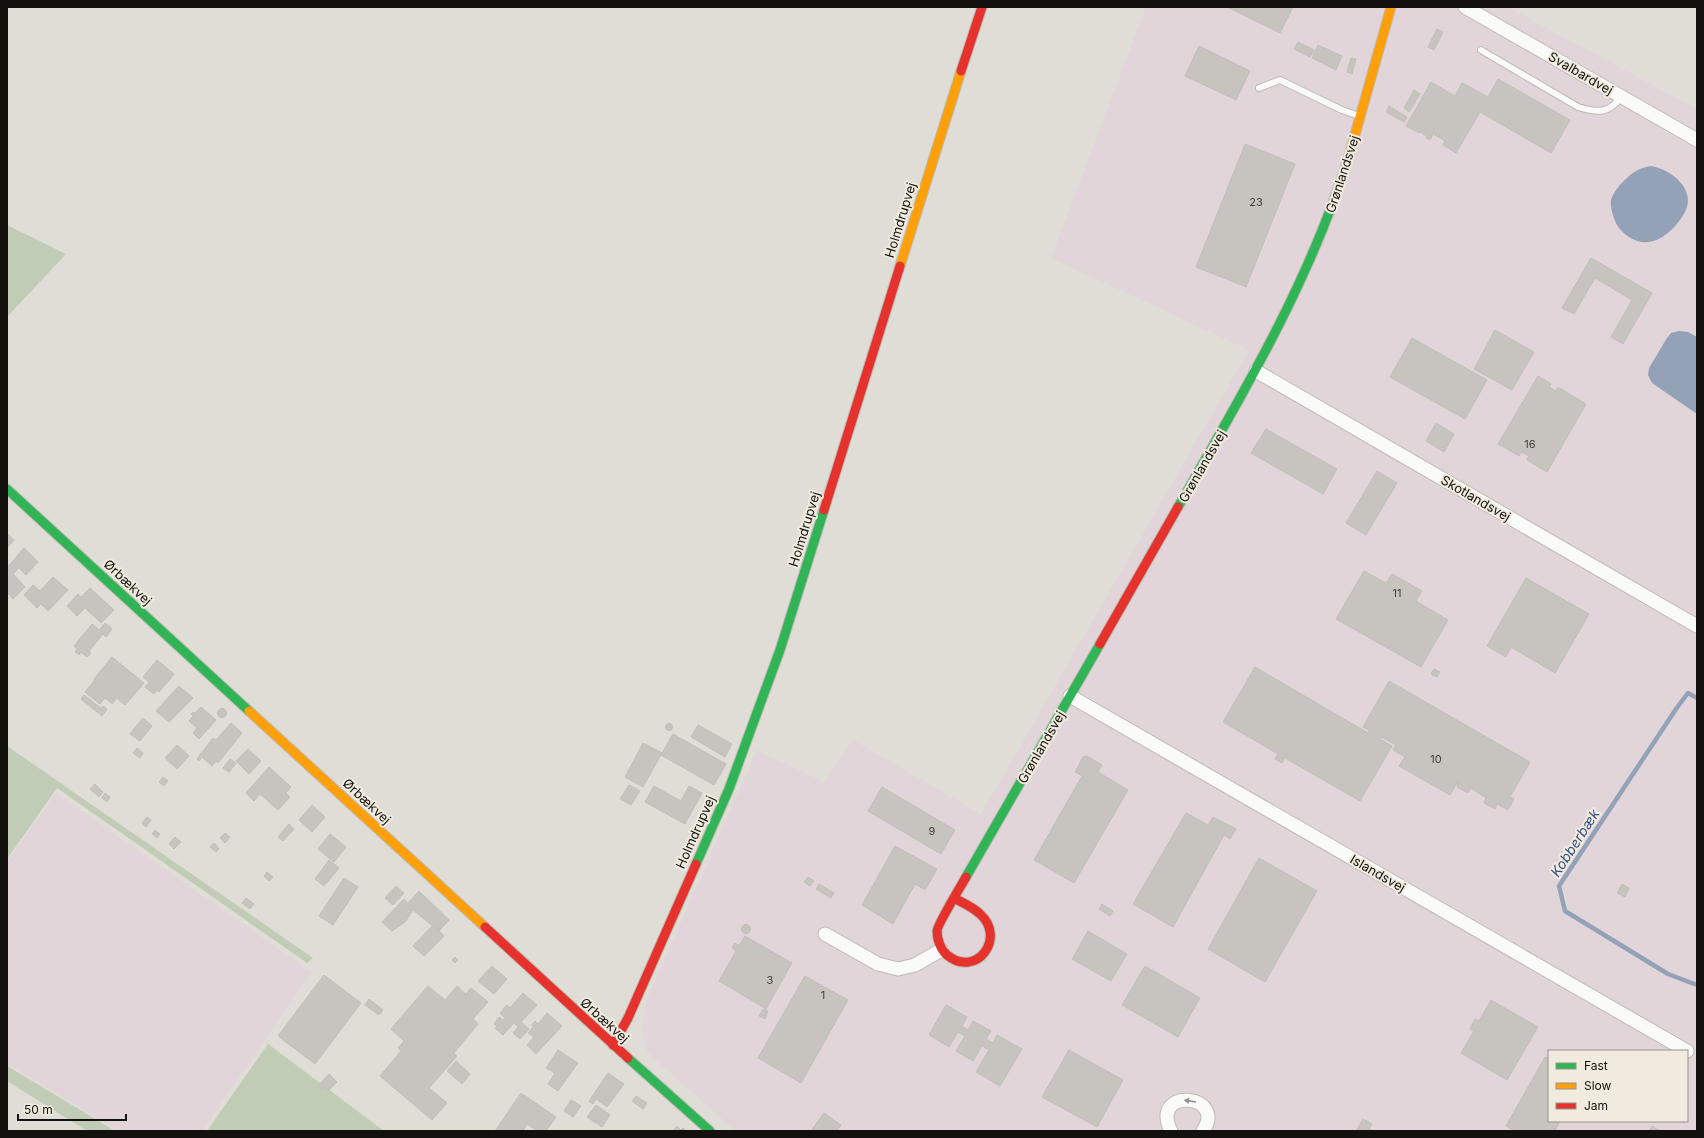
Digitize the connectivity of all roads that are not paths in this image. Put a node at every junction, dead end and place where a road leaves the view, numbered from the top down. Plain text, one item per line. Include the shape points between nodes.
1 (982, 7) edge
2 (1391, 7) edge
3 (1465, 7) edge
4 (1480, 50) dead end
5 (1259, 88) dead end
6 (1622, 96) junction
7 (1360, 116) junction
8 (1697, 140) edge
9 (1256, 371) junction
10 (7, 489) edge
11 (1697, 626) edge
12 (1070, 696) junction
13 (954, 898) junction
14 (825, 934) dead end
15 (941, 950) junction
16 (613, 1045) junction
17 (1685, 1050) edge
18 (1688, 1052) edge
19 (1697, 1057) edge
20 (1205, 1130) edge
21 (710, 1131) edge
22 (1171, 1131) edge

1 - 16 street, Holmdrupvej via 780,650 729,789 628,1018
2 - 7 street, Grønlandsvej
3 - 6 street, Svalbardvej
4 - 6 lane via 1578,107 1607,110
5 - 7 lane via 1280,80
6 - 8 street, Svalbardvej
7 - 9 street, Grønlandsvej via 1328,219 1297,291
9 - 11 street, Skotlandsvej
9 - 12 street, Grønlandsvej
10 - 16 street, Ørbækvej
12 - 13 street, Grønlandsvej
12 - 17 street, Islandsvej
13 - 15 street, Grønlandsvej via 937,930
13 - 15 street via 978,912 987,921 991,935 986,952 976,962 958,962
14 - 15 street via 878,964 898,970 915,965
16 - 21 street, Ørbækvej
18 - 19 street, Islandsvej
20 -> 22 street via 1207,1114 1198,1102 1190,1099 1175,1103 1170,1109 1167,1116

